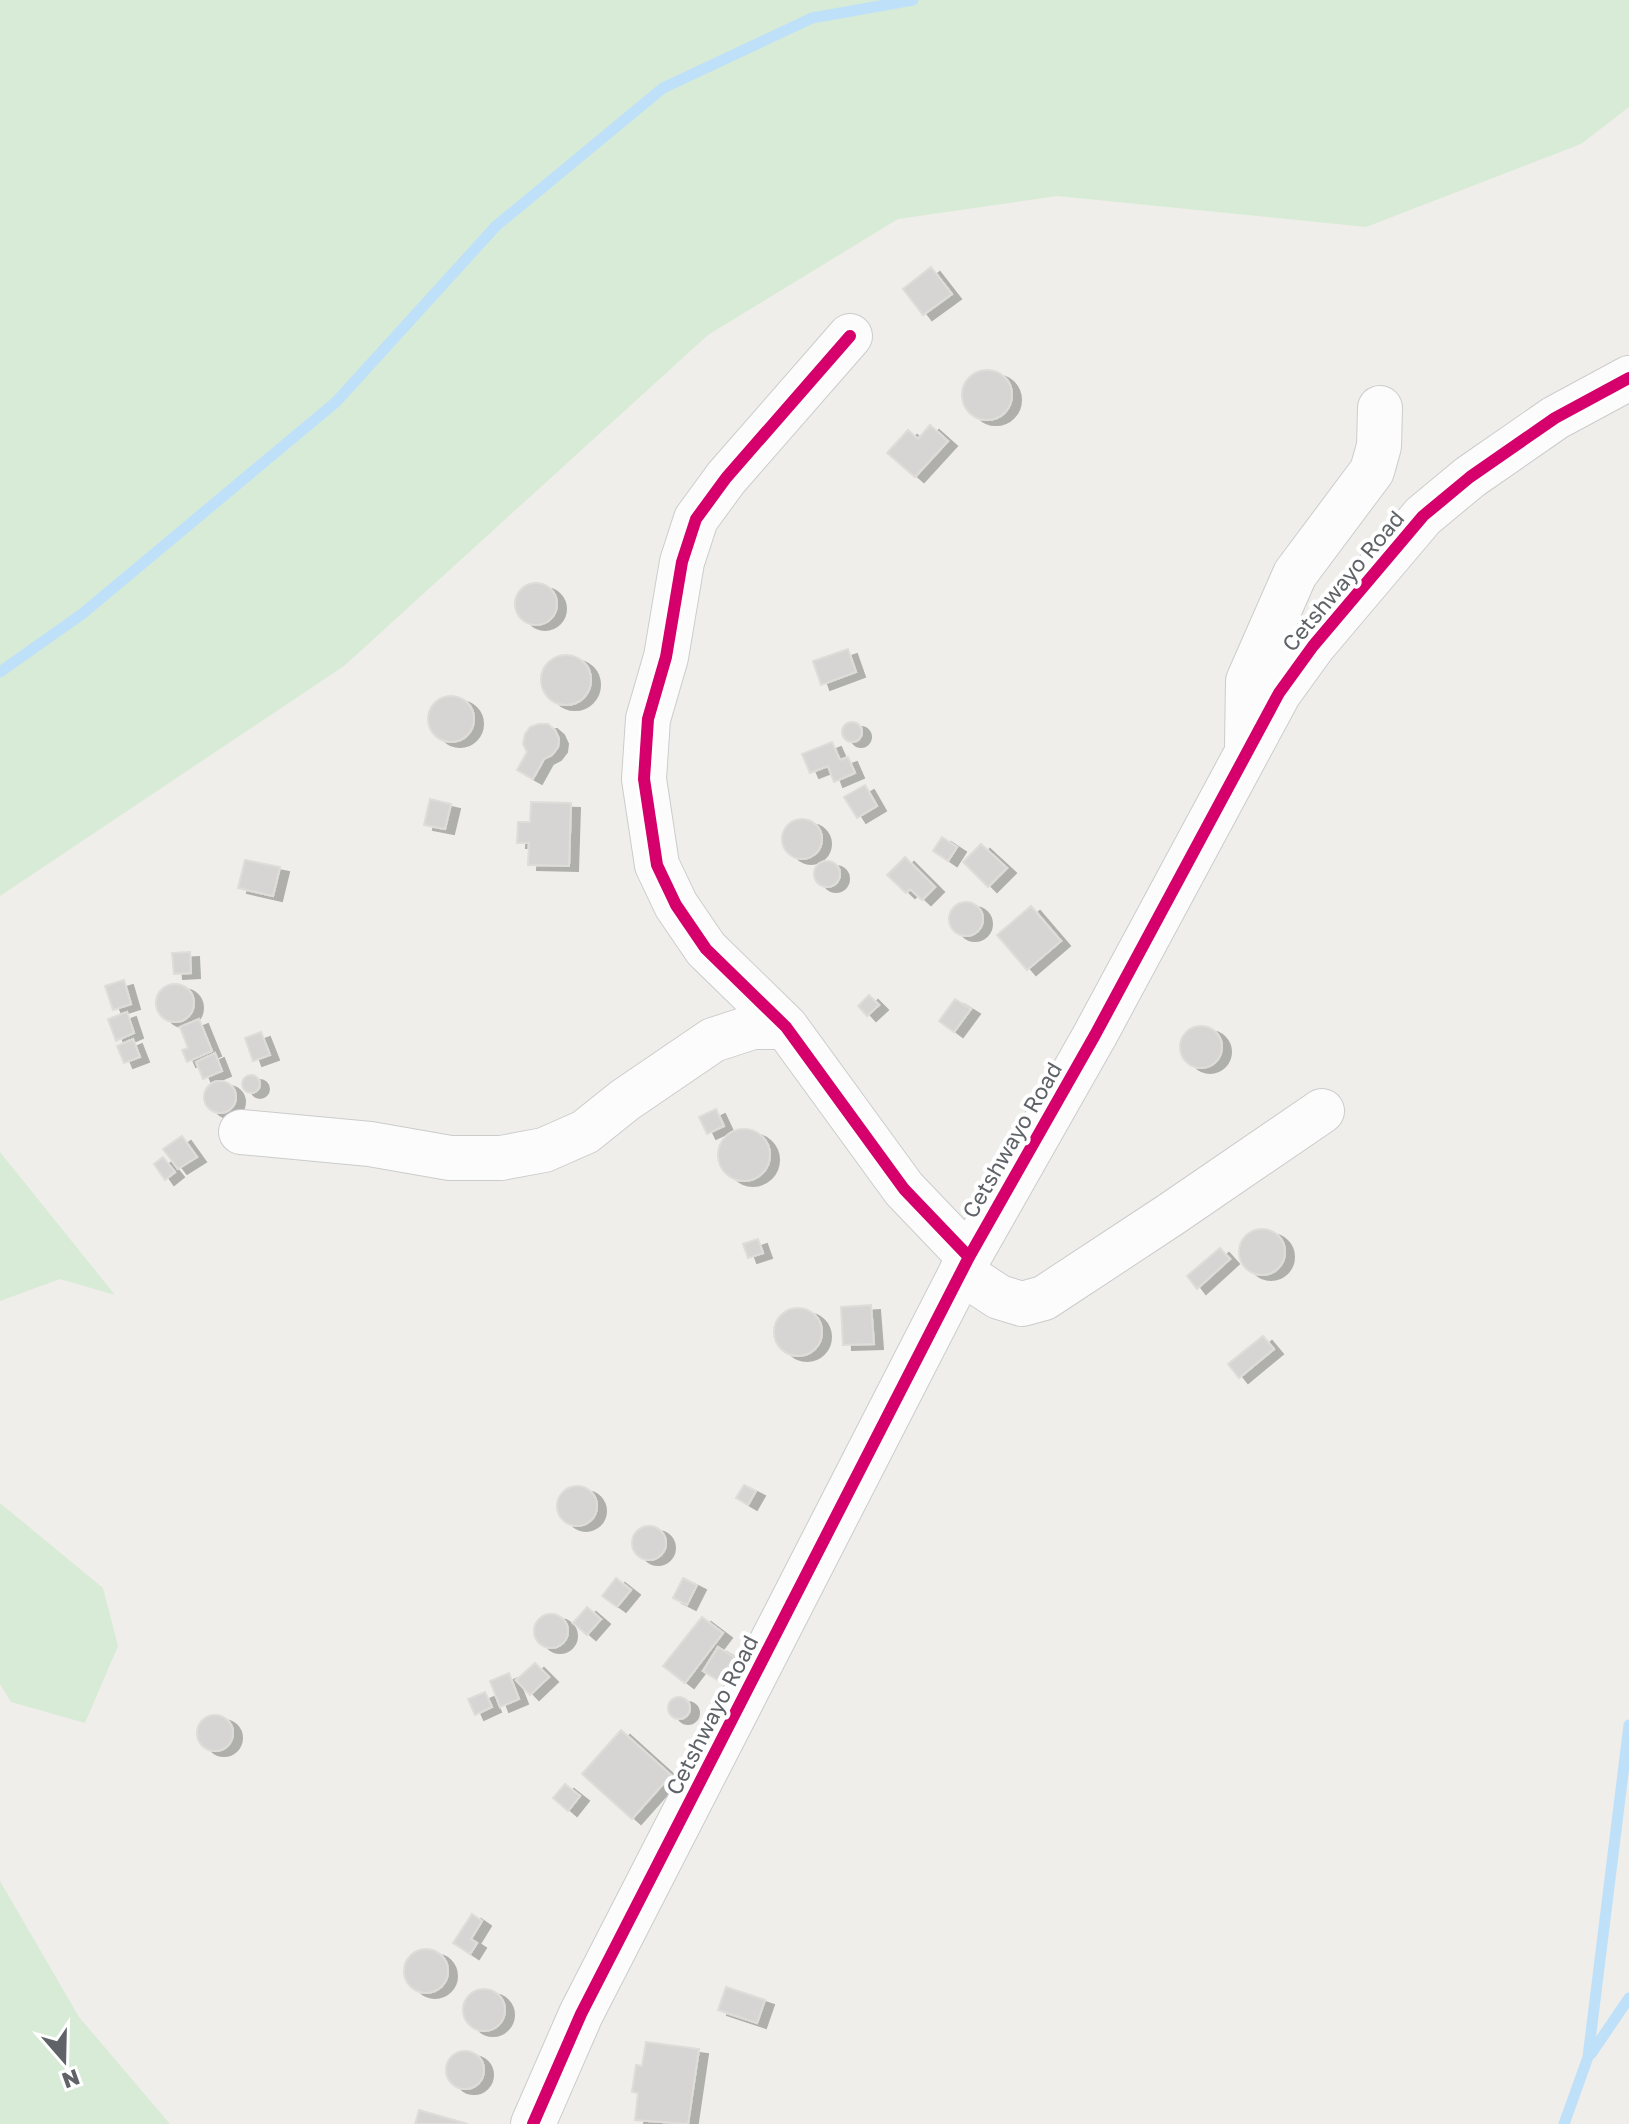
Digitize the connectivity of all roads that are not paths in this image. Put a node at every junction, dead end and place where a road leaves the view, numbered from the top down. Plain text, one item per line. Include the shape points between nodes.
1 (850, 336) dead end
2 (1629, 378) edge
3 (1380, 408) dead end
4 (1247, 753) junction
5 (786, 1027) junction
6 (1322, 1111) dead end
7 (241, 1132) dead end
8 (965, 1265) junction
9 (533, 2124) edge

1 - 5 street via 696,519 648,719 644,779 657,865 706,949
2 - 4 street, Cetshwayo Road via 1555,418 1423,516 1313,646 1279,693
3 - 4 street via 1372,471 1295,574 1248,681
4 - 8 street, Cetshwayo Road
5 - 7 street via 753,1027 713,1040 585,1132 530,1153 450,1158 370,1144
5 - 8 street
6 - 8 street via 1044,1298 1022,1304 999,1297
8 - 9 street, Cetshwayo Road via 581,2014

